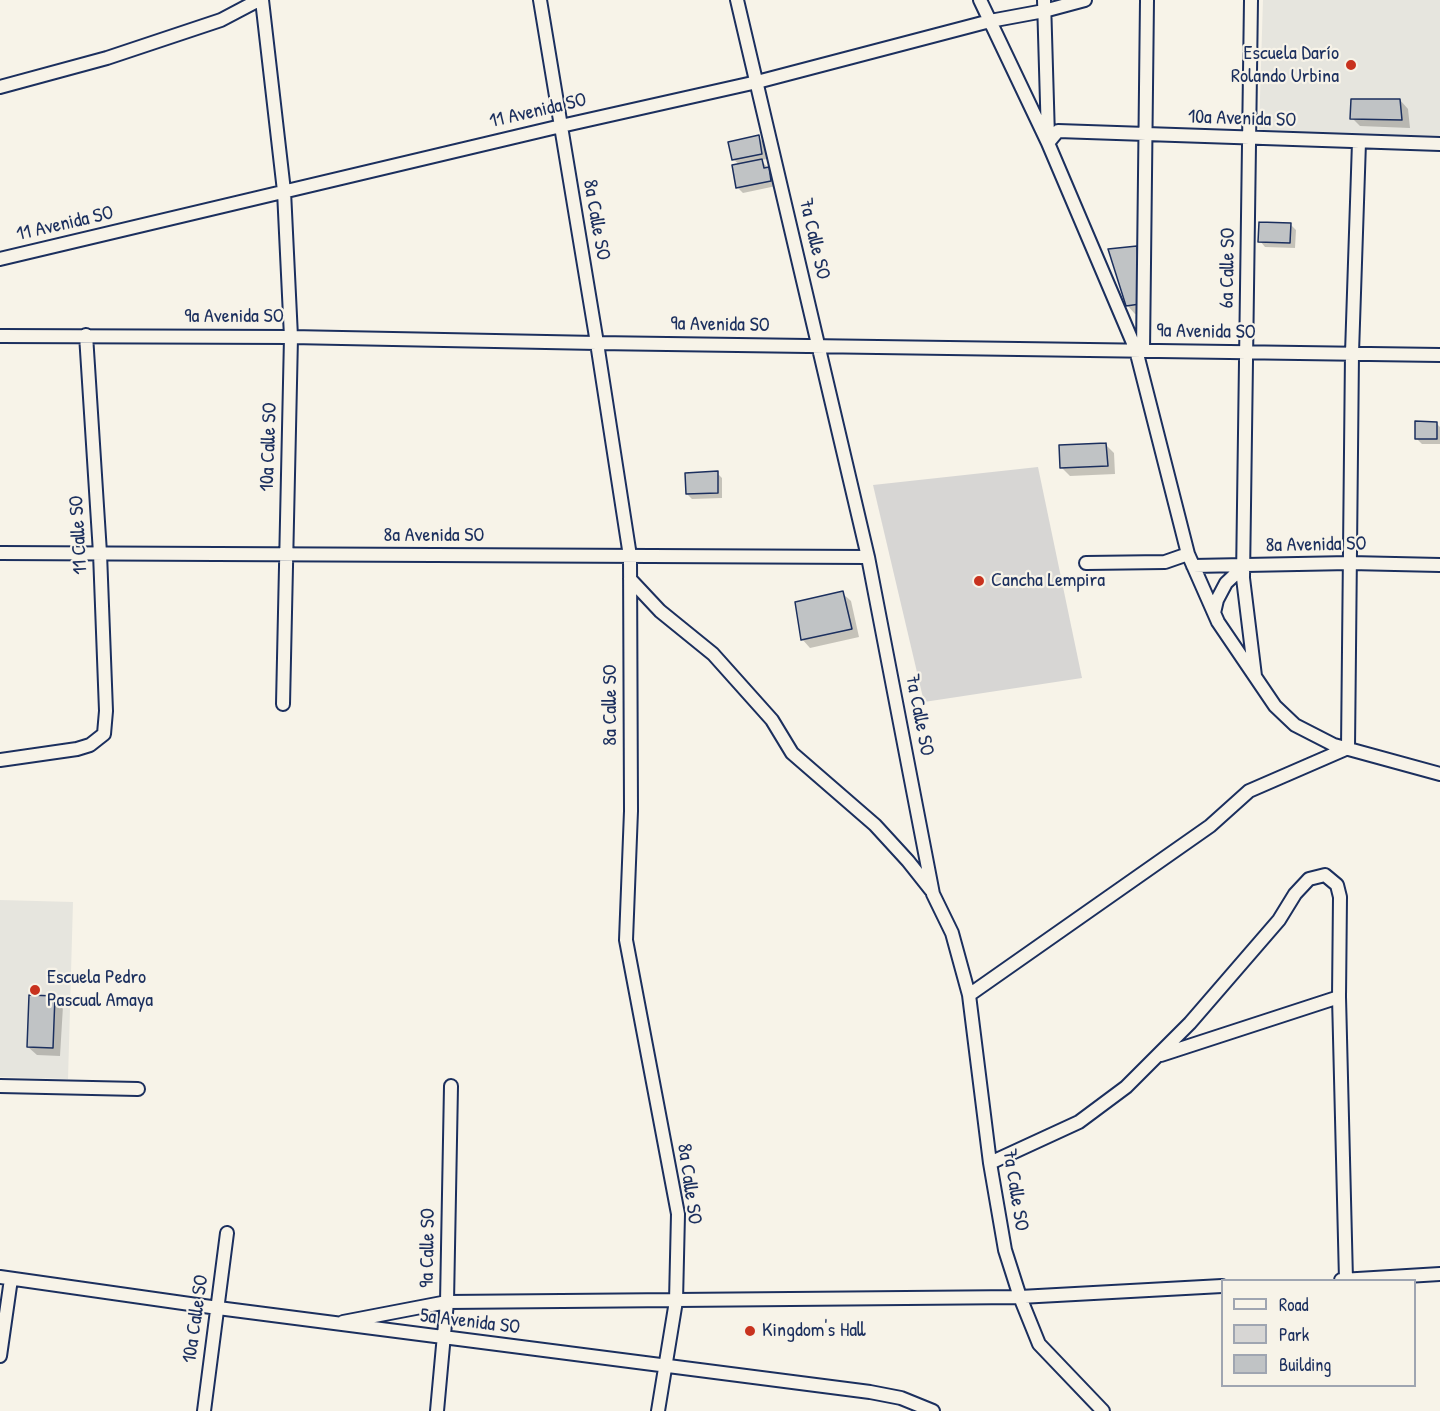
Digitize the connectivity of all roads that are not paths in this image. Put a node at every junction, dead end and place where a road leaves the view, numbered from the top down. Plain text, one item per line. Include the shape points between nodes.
1 (261, 0) edge
2 (540, 0) edge
3 (737, 0) edge
4 (980, 0) edge
5 (1085, 0) edge
6 (1147, 0) edge
7 (1251, 0) edge
8 (1044, 5) edge
9 (990, 21) junction
10 (757, 82) junction
11 (0, 87) edge
12 (561, 126) junction
13 (1146, 135) junction
14 (1249, 139) junction
15 (1359, 142) junction
16 (1048, 143) junction
17 (1440, 144) edge
18 (284, 191) junction
19 (0, 259) edge
20 (86, 335) junction
21 (0, 336) edge
22 (291, 337) junction
23 (597, 343) junction
24 (820, 346) junction
25 (1140, 351) junction
26 (1247, 352) junction
27 (1352, 353) junction
28 (1440, 355) edge
29 (0, 553) edge
30 (100, 554) junction
31 (285, 554) junction
32 (1188, 554) junction
33 (630, 556) junction
34 (868, 557) junction
35 (1086, 563) dead end
36 (1350, 563) junction
37 (1440, 565) edge
38 (1193, 566) junction
39 (1245, 566) junction
40 (630, 579) junction
41 (1214, 613) junction
42 (1255, 679) junction
43 (283, 704) dead end
44 (1348, 748) junction
45 (0, 760) edge
46 (1440, 774) edge
47 (933, 894) junction
48 (969, 995) junction
49 (1339, 997) junction
50 (1157, 1056) junction
51 (0, 1086) edge
52 (451, 1086) dead end
53 (138, 1089) dead end
54 (990, 1163) junction
55 (227, 1233) dead end
56 (1440, 1274) edge
57 (5, 1278) edge
58 (1346, 1279) edge
59 (1362, 1279) edge
60 (1221, 1286) edge
61 (1020, 1297) junction
62 (676, 1301) junction
63 (447, 1302) junction
64 (218, 1308) junction
65 (333, 1323) junction
66 (445, 1338) junction
67 (0, 1356) edge
68 (666, 1367) junction
69 (204, 1411) edge
70 (436, 1411) edge
71 (658, 1411) edge
72 (933, 1411) edge
73 (1103, 1411) edge

1 - 11 street via 221,20 107,58
1 - 18 street, 10a Calle SO
2 - 12 street, 8a Calle SO
3 - 10 street, 7a Calle SO
4 - 9 street
5 - 8 street, 11 Avenida SO
6 - 13 street
7 - 14 street, 6a Calle SO
8 - 9 street, 11 Avenida SO
8 - 16 street
9 - 10 street, 11 Avenida SO
9 - 16 street
10 - 12 street, 11 Avenida SO
10 - 24 street, 7a Calle SO
12 - 18 street, 11 Avenida SO
12 - 23 street, 8a Calle SO
13 - 14 street, 10a Avenida SO
13 - 16 street, 10a Avenida SO via 1058,131
13 - 25 street
14 - 15 street, 10a Avenida SO
14 - 26 street, 6a Calle SO
15 - 17 street, 10a Avenida SO
15 - 27 street
16 - 25 street
18 - 19 street, 11 Avenida SO
18 - 22 street, 10a Calle SO
20 - 21 street, 9a Avenida SO
20 - 22 street, 9a Avenida SO
20 - 30 street, 11 Calle SO
22 - 23 street, 9a Avenida SO
22 - 31 street, 10a Calle SO
23 - 24 street, 9a Avenida SO
23 - 33 street, 8a Calle SO
24 - 25 street, 9a Avenida SO
24 - 34 street, 7a Calle SO
25 - 26 street, 9a Avenida SO
25 - 32 street
26 - 27 street, 9a Avenida SO
26 - 39 street, 6a Calle SO
27 - 28 street, 9a Avenida SO
27 - 36 street
29 - 30 street, 8a Avenida SO
30 - 31 street, 8a Avenida SO
30 - 45 street, 11 Calle SO via 104,734 77,749
31 - 33 street, 8a Avenida SO
31 - 43 street, 10a Calle SO
32 - 35 street via 1165,562
32 - 38 street
33 - 34 street, 8a Avenida SO
33 - 40 street, 8a Calle SO
34 - 47 street, 7a Calle SO
36 - 37 street, 8a Avenida SO
36 - 39 street, 8a Avenida SO
36 - 44 street
38 - 39 street, 8a Avenida SO
38 - 41 street
39 - 41 street via 1226,583
39 - 42 street, 6a Calle SO via 1243,578
40 - 47 street via 660,611 713,654 772,720 792,753 875,825
40 - 62 street, 8a Calle SO via 631,812 626,940 678,1214
41 - 42 street
42 - 44 street via 1295,725
44 - 46 street
44 - 48 street via 1249,791 1210,826
47 - 48 street, 7a Calle SO via 951,933
48 - 54 street, 7a Calle SO
49 - 50 street
49 - 50 street via 1340,897 1337,885 1325,875 1309,879 1295,894 1271,928
49 - 58 street
50 - 54 street via 1126,1087 1079,1122
51 - 53 street
52 - 63 street, 9a Calle SO
54 - 61 street, 7a Calle SO via 1005,1250
55 - 64 street, 10a Calle SO
56 - 59 street
57 - 64 street, 5a Avenida SO
57 - 67 street
60 - 61 street
61 - 62 street
61 - 73 street, 7a Calle SO via 1039,1344
62 - 63 street
62 - 68 street, 8a Calle SO
63 - 65 street
63 - 66 street, 9a Calle SO
64 - 65 street, 5a Avenida SO
64 - 69 street, 10a Calle SO
65 - 66 street, 5a Avenida SO
66 - 68 street, 5a Avenida SO
66 - 70 street, 9a Calle SO
68 - 71 street, 8a Calle SO
68 - 72 street, 5a Avenida SO via 870,1392 901,1398

